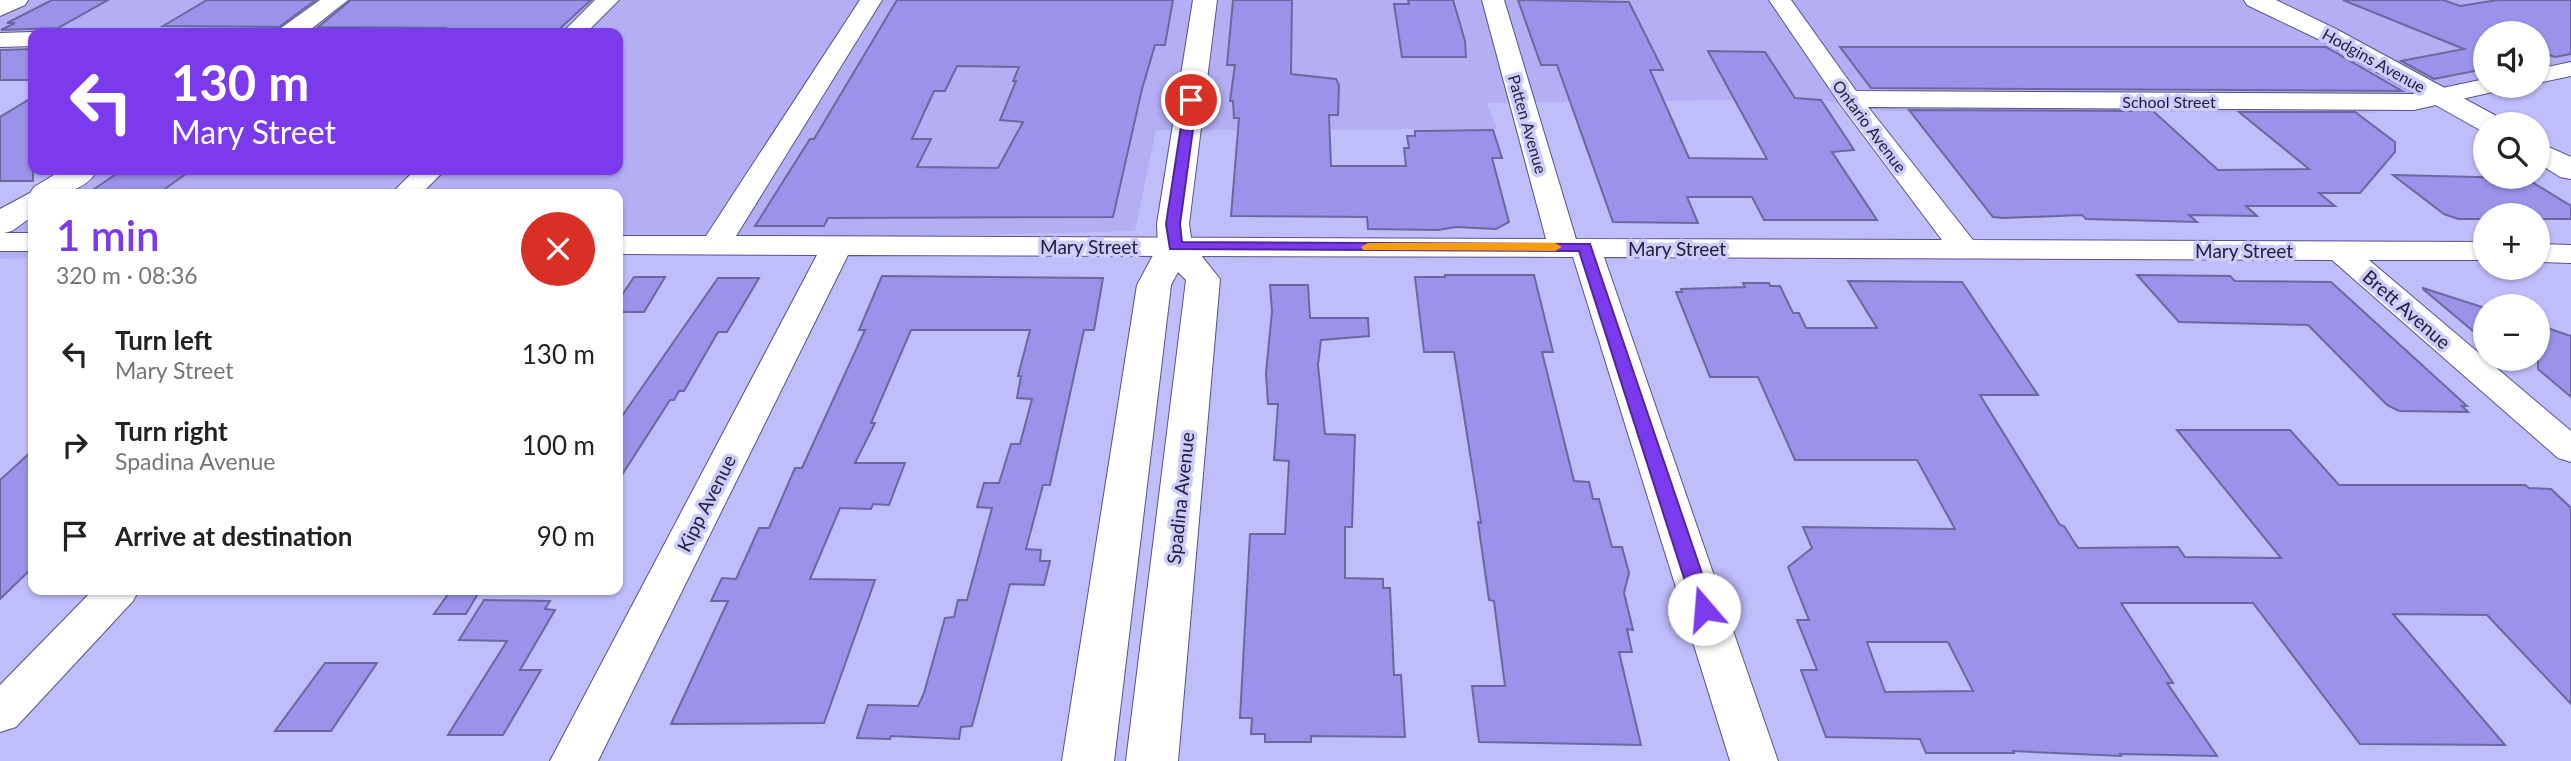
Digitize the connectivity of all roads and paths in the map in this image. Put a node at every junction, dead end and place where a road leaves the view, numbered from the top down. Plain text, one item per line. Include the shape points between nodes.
1 (17, 0) edge
2 (336, 0) edge
3 (608, 0) edge
4 (871, 0) edge
5 (1205, 0) edge
6 (1493, 0) edge
7 (1780, 0) edge
8 (2257, 0) edge
9 (0, 9) edge
10 (297, 28) edge
11 (578, 28) edge
12 (28, 39) edge
13 (0, 40) edge
14 (2571, 69) edge
15 (2550, 73) edge
16 (2473, 90) edge
17 (2442, 97) junction
18 (1849, 99) junction
19 (2473, 114) edge
20 (2550, 158) edge
21 (2571, 170) edge
22 (75, 175) edge
23 (426, 175) edge
24 (53, 189) edge
25 (410, 189) edge
26 (28, 205) edge
27 (0, 224) edge
28 (0, 242) edge
29 (28, 242) edge
30 (623, 245) edge
31 (715, 245) junction
32 (837, 246) junction
33 (1175, 246) junction
34 (1574, 247) junction
35 (1964, 250) junction
36 (2339, 250) junction
37 (2473, 251) edge
38 (2550, 253) edge
39 (2571, 254) edge
40 (2571, 450) edge
41 (113, 595) edge
42 (0, 713) edge
43 (575, 761) edge
44 (1088, 761) edge
45 (1152, 761) edge
46 (1754, 761) edge

1 - 9 street
2 - 10 street
3 - 11 street
4 - 31 street
5 - 33 street via 1173,224
6 - 34 street, Patten Avenue
7 - 18 street, Ontario Avenue
8 - 17 street, Hodgins Avenue
12 - 13 street
14 - 15 street
16 - 17 street, School Street
17 - 18 street, School Street via 2414,102
17 - 19 street, Hodgins Avenue
18 - 35 street, Ontario Avenue
20 - 21 street
22 - 24 street
23 - 25 street
26 - 27 street
28 - 29 street
30 - 31 street, Mary Street
31 - 32 street, Mary Street
32 - 33 street, Mary Street
32 - 43 street, Kipp Avenue
33 - 34 street, Mary Street
33 - 44 street via 1154,285
33 - 45 street, Spadina Avenue via 1203,279
34 - 35 street, Mary Street
34 - 46 street, Patten Avenue
35 - 36 street, Mary Street
36 - 37 street, Mary Street
36 - 40 street, Brett Avenue
38 - 39 street
41 - 42 street

